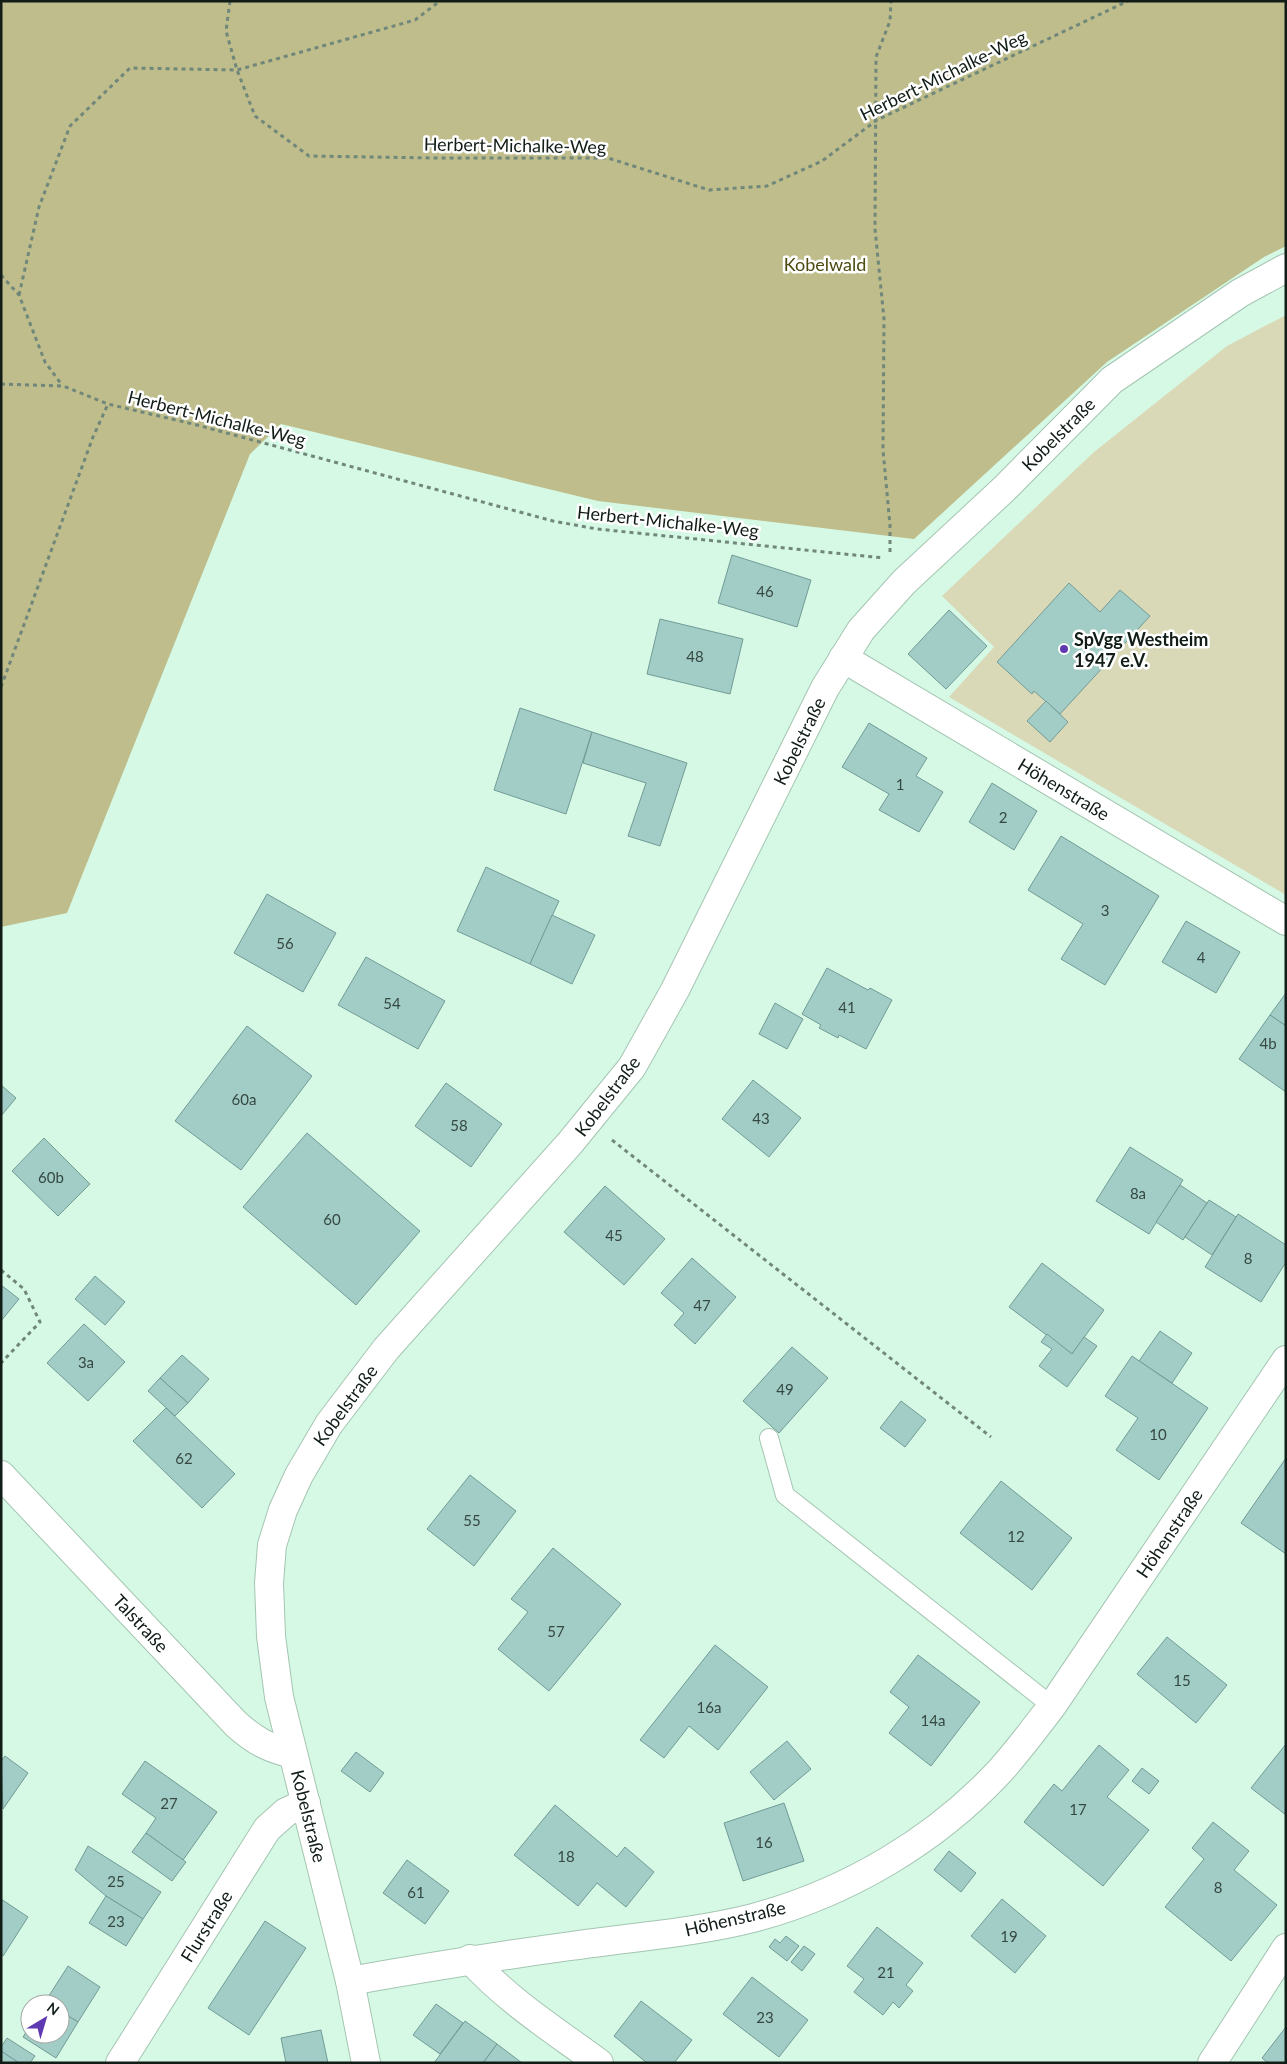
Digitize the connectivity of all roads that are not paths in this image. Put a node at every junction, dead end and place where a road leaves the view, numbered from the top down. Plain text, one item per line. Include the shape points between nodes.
1 (1286, 268) edge
2 (843, 658) junction
3 (1286, 921) edge
4 (1286, 1360) edge
5 (768, 1438) dead end
6 (1, 1475) edge
7 (1052, 1706) junction
8 (293, 1754) junction
9 (306, 1803) junction
10 (1286, 1948) edge
11 (470, 1959) junction
12 (350, 1981) junction
13 (120, 2063) edge
14 (366, 2063) edge
15 (599, 2063) edge
16 (1212, 2063) edge

1 - 2 street, Kobelstraße via 1240,293 1112,380 1004,489 904,582 861,630
2 - 3 street, Höhenstraße
2 - 8 street, Kobelstraße via 825,688 675,990 632,1068 386,1349 329,1424 300,1475 283,1510 272,1545 269,1583 271,1636 279,1696
4 - 7 street, Höhenstraße
5 - 7 lane via 785,1495
6 - 8 street, Talstraße via 236,1724 254,1739
7 - 11 street, Höhenstraße via 1000,1771 945,1821 869,1872 832,1890 754,1917 713,1926
8 - 9 street, Kobelstraße
9 - 12 street, Kobelstraße
9 - 13 street, Flurstraße via 286,1812 267,1829
10 - 16 street
11 - 12 street, Höhenstraße
11 - 15 street via 517,2004
12 - 14 street, Kobelstraße

